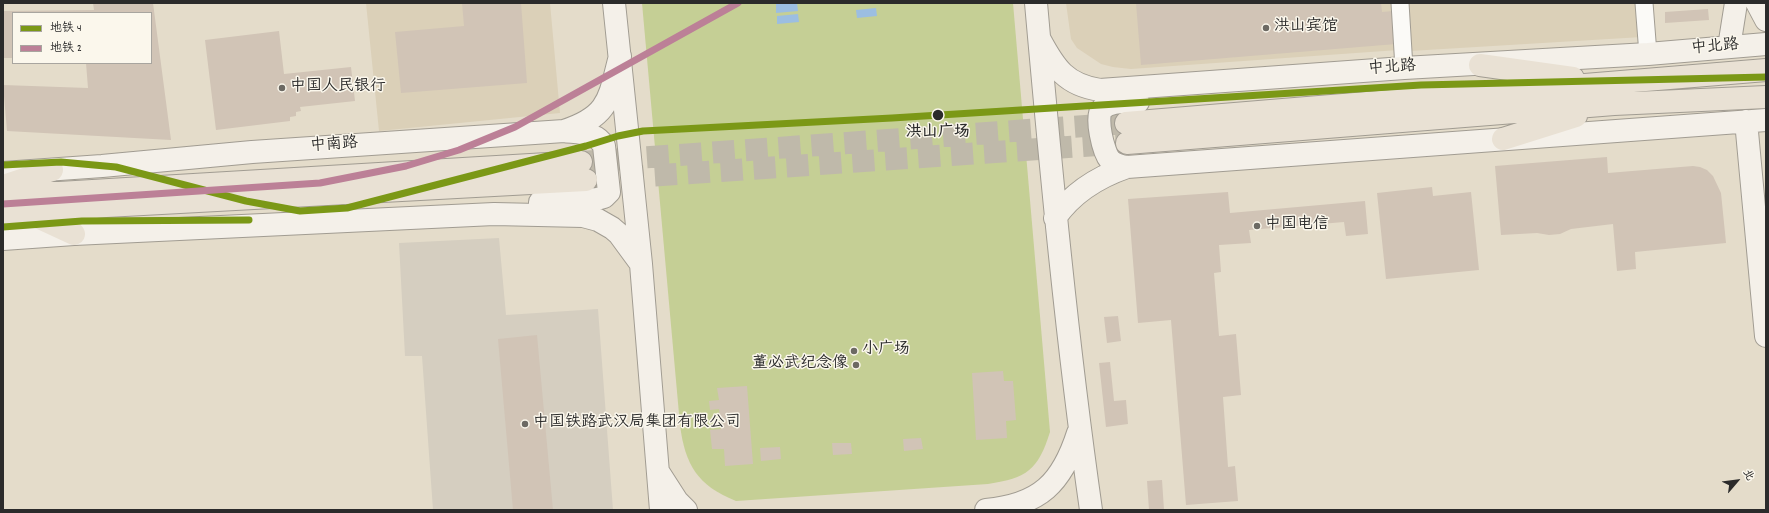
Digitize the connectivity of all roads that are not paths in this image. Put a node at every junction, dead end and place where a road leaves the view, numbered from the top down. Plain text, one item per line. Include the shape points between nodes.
1 (614, 3) edge
2 (1036, 3) edge
3 (1400, 3) edge
4 (1644, 3) edge
5 (1736, 3) edge
6 (1757, 3) edge
7 (1766, 20) edge
8 (1040, 40) junction
9 (1766, 44) edge
10 (1729, 47) junction
11 (1648, 54) junction
12 (620, 56) junction
13 (1480, 64) junction
14 (1404, 68) junction
15 (1766, 70) edge
16 (1612, 83) junction
17 (1176, 85) junction
18 (1766, 97) edge
19 (1614, 104) junction
20 (1756, 121) edge
21 (564, 131) junction
22 (1503, 140) junction
23 (1126, 167) junction
24 (52, 170) junction
25 (3, 173) edge
26 (3, 186) edge
27 (3, 193) edge
28 (494, 214) junction
29 (33, 215) junction
30 (3, 216) edge
31 (1055, 218) junction
32 (74, 234) junction
33 (3, 239) edge
34 (641, 264) junction
35 (1766, 336) edge
36 (1079, 429) junction
37 (658, 472) junction
38 (661, 510) edge
39 (686, 510) edge
40 (986, 510) edge
41 (990, 510) edge
42 (1091, 510) edge

1 - 12 main road
2 - 8 main road
3 - 14 street
4 - 11 street
5 - 10 main road
6 - 7 main road
8 - 17 main road, 中北路 via 1062,74 1081,86 1100,90
8 - 31 main road
9 - 10 main road, 中北路
10 - 11 main road, 中北路
11 - 13 main road, 中北路
12 - 21 main road, 中南路 via 605,105 591,120
12 - 34 main road
13 - 14 main road, 中北路
13 - 16 main road
14 - 17 main road, 中北路
15 - 16 main road, 中北路
16 - 19 main road, 中北路 via 1127,133
17 - 23 main road via 1155,101 1114,103 1100,111 1101,140 1106,155 1117,164
18 - 19 main road, 中北路
19 - 22 main road
20 - 22 main road
20 - 35 main road
21 - 24 main road, 中南路 via 260,151
21 - 28 main road via 590,135 604,146 608,194 597,199 511,204
22 - 23 main road
23 - 31 main road via 1083,188 1069,200
24 - 25 main road, 中南路
24 - 26 main road
27 - 29 main road, 中南路 via 584,171 106,206
28 - 32 main road
28 - 34 main road via 583,216 598,220 619,234
29 - 30 main road, 中南路
29 - 32 main road
31 - 36 main road
32 - 33 main road
34 - 37 main road
36 - 41 main road via 1071,456 1053,483 1019,504
36 - 42 main road
37 - 38 main road
37 - 39 main road
40 - 41 main road

